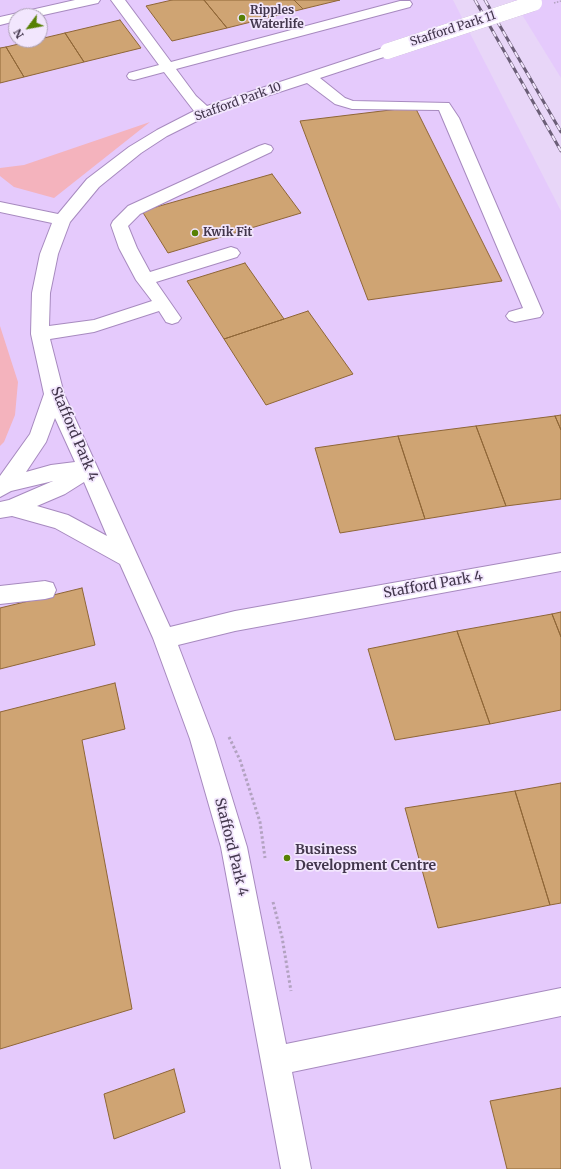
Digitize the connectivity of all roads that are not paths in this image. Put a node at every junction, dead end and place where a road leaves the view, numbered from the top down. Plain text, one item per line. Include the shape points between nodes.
1 (93, 0) edge
2 (118, 0) edge
3 (538, 1) edge
4 (405, 4) dead end
5 (48, 10) edge
6 (388, 51) joint
7 (167, 67) junction
8 (134, 76) dead end
9 (309, 76) junction
10 (204, 112) junction
11 (265, 149) dead end
12 (0, 207) edge
13 (62, 220) junction
14 (231, 253) dead end
15 (145, 280) junction
16 (515, 316) dead end
17 (40, 334) junction
18 (54, 394) junction
19 (89, 469) junction
20 (3, 487) edge
21 (6, 509) edge
22 (128, 558) junction
23 (561, 562) edge
24 (45, 590) dead end
25 (0, 595) edge
26 (164, 638) junction
27 (561, 1002) edge
28 (276, 1061) junction
29 (296, 1169) edge

1 - 5 street
2 - 7 street
3 - 6 street, Stafford Park 11, bridge
4 - 7 street
6 - 9 street, Stafford Park 10
7 - 8 street
7 - 10 street
9 - 10 street, Stafford Park 10
9 - 16 street via 340,101 352,105 444,106 534,313
10 - 13 street, Stafford Park 10 via 135,150 93,183
11 - 15 street via 134,210 119,225
12 - 13 street
13 - 17 street, Stafford Park 4 via 50,254 41,293
14 - 15 street
15 - 17 street via 167,311 138,313 94,326
17 - 18 street, Stafford Park 4
18 - 19 street, Stafford Park 4
18 - 20 street via 39,437
19 - 20 street via 52,473
19 - 21 street via 58,488
19 - 22 street, Stafford Park 4
21 - 22 street via 61,521
22 - 26 street, Stafford Park 4
23 - 26 street, Stafford Park 4 via 235,621
24 - 25 street
26 - 28 street, Stafford Park 4 via 202,740 234,847
27 - 28 street
28 - 29 street, Stafford Park 4

